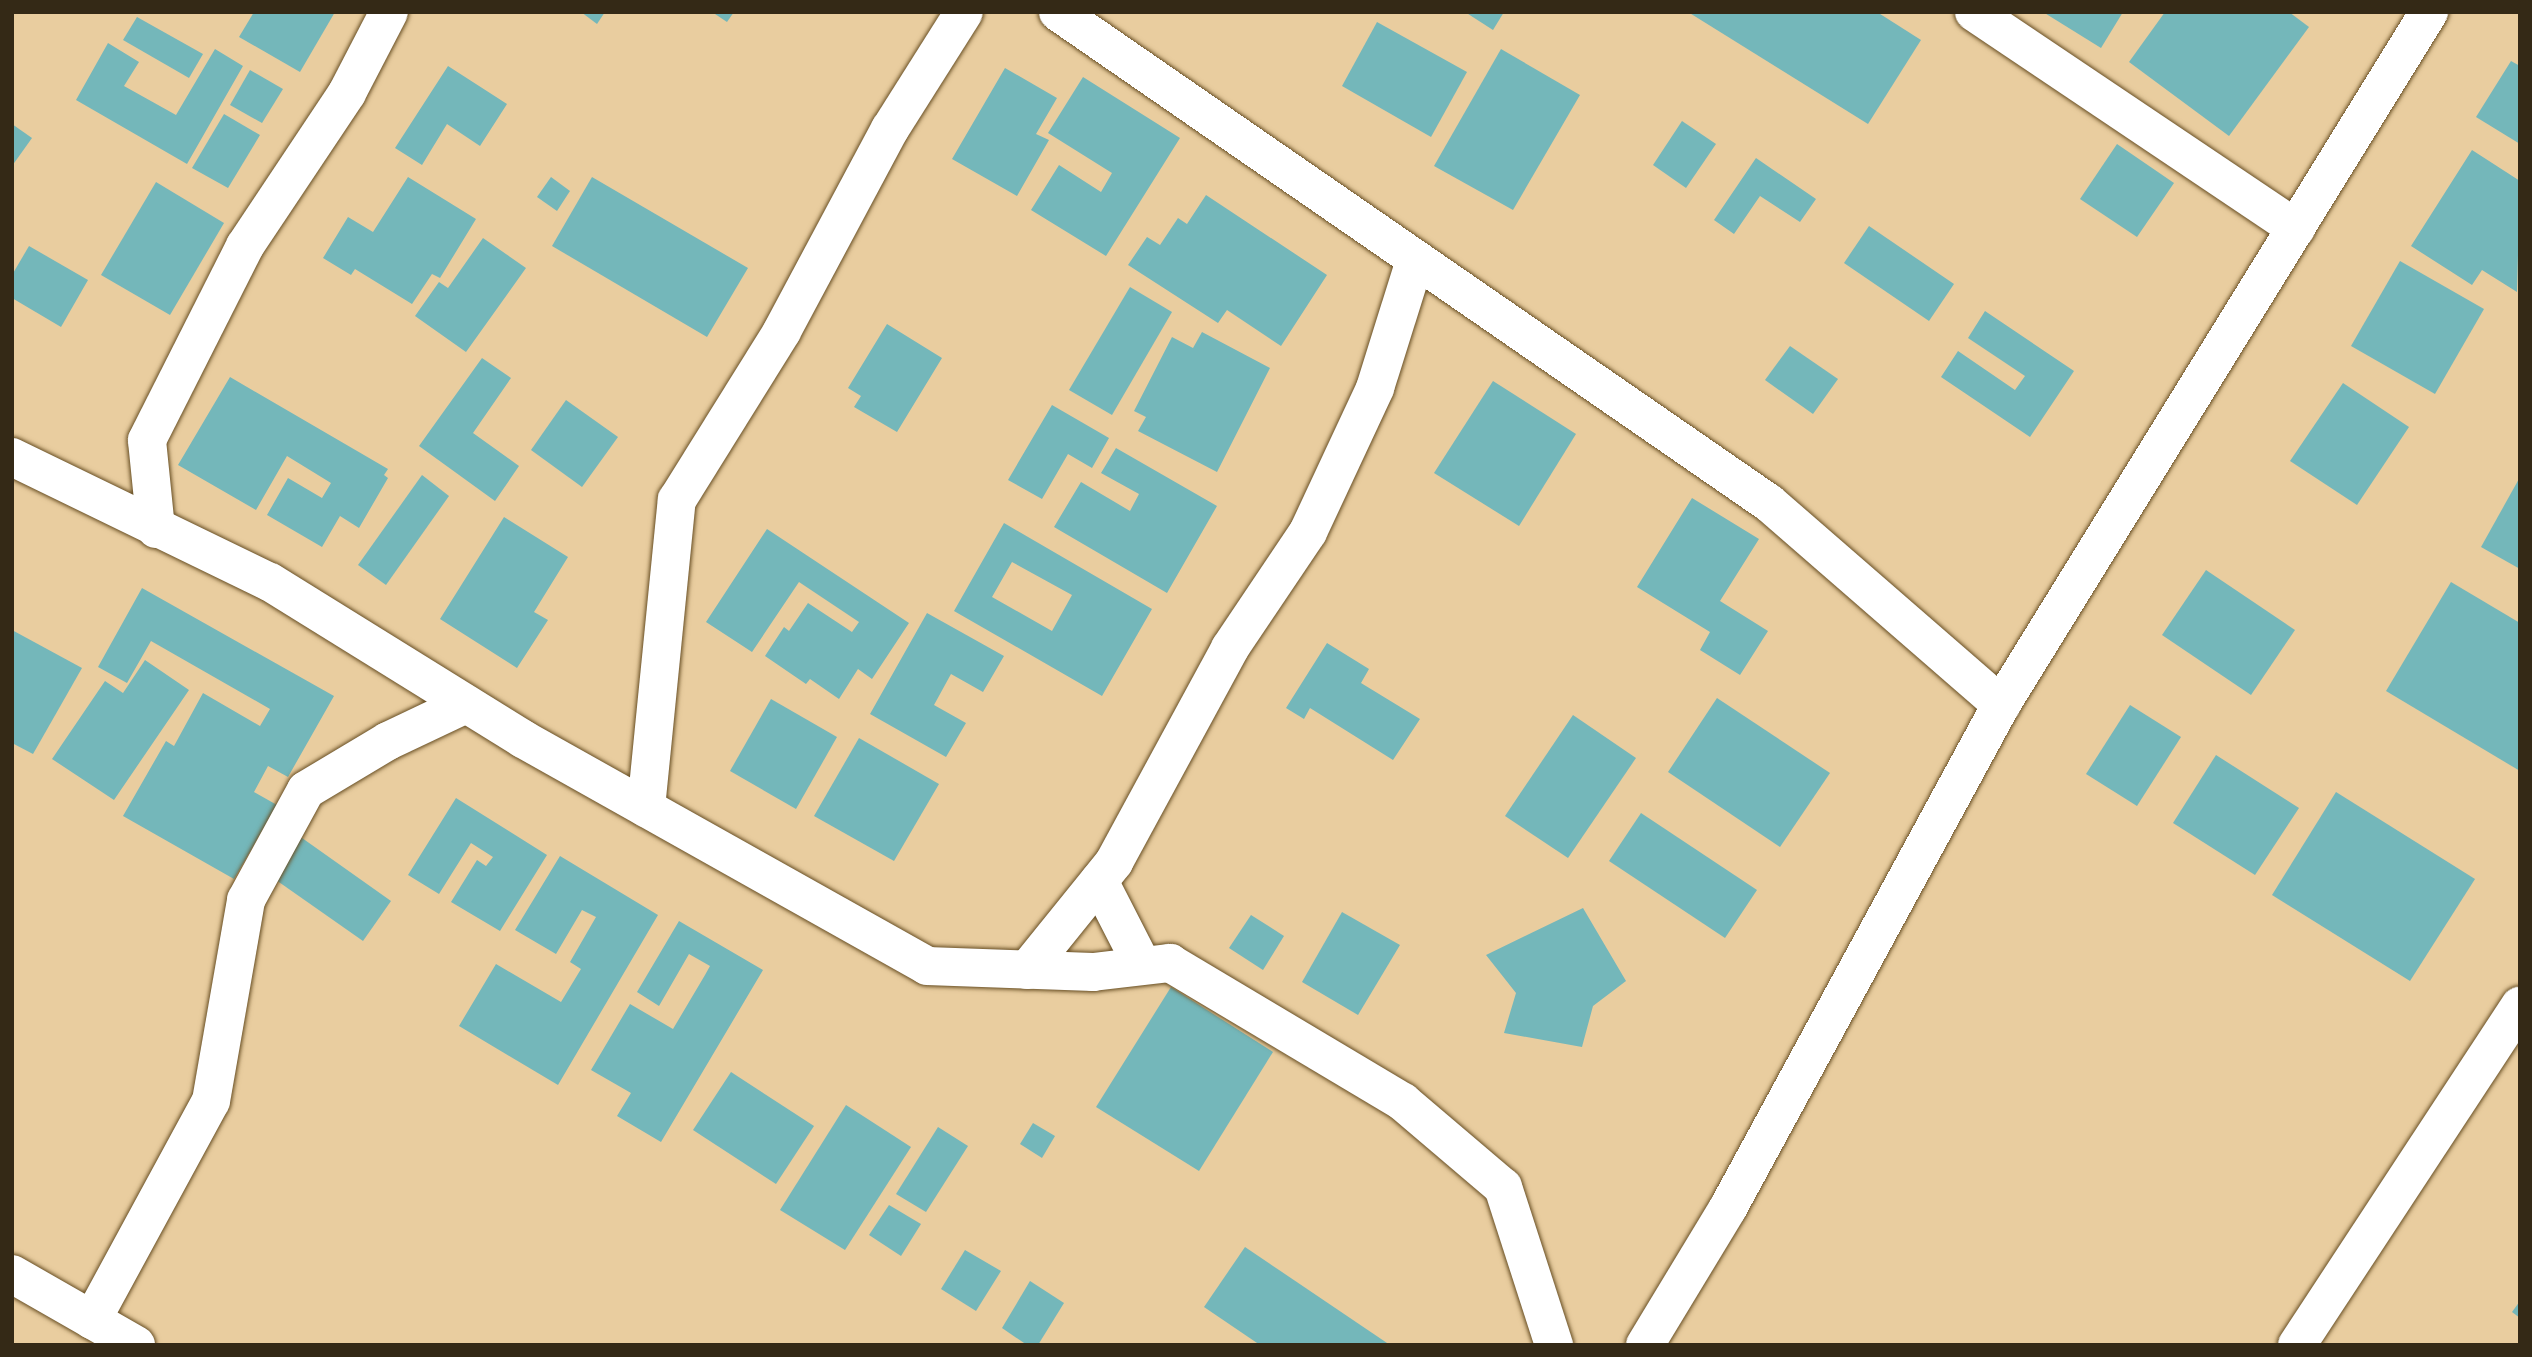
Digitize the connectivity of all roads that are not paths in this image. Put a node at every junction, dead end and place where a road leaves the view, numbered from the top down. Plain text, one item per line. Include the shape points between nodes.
1 (388, 12) edge
2 (964, 12) edge
3 (1059, 12) edge
4 (1974, 12) edge
5 (2429, 12) edge
6 (2296, 228) junction
7 (1415, 260) junction
8 (12, 457) edge
9 (156, 529) junction
10 (467, 704) junction
11 (2001, 705) junction
12 (646, 808) junction
13 (1099, 881) junction
14 (1142, 965) junction
15 (1027, 970) junction
16 (2520, 1006) edge
17 (12, 1275) edge
18 (92, 1320) junction
19 (136, 1345) edge
20 (1554, 1345) edge
21 (1645, 1345) edge
22 (2297, 1345) edge

1 - 9 street via 347,93 246,246 147,440
2 - 12 street via 890,129 782,331 677,500
3 - 7 street
4 - 6 street
5 - 6 street
6 - 11 street
7 - 11 street via 1769,503
7 - 13 street via 1375,388 1308,532 1230,648 1114,862
8 - 9 street
9 - 10 street via 270,582
10 - 12 street
10 - 18 street via 388,741 306,790 246,900 211,1101
11 - 21 street via 1728,1208
12 - 15 street via 927,966
13 - 14 street
13 - 15 street
14 - 15 street via 1093,972
14 - 20 street via 1170,962 1402,1102 1503,1187
16 - 22 street
17 - 18 street
18 - 19 street

